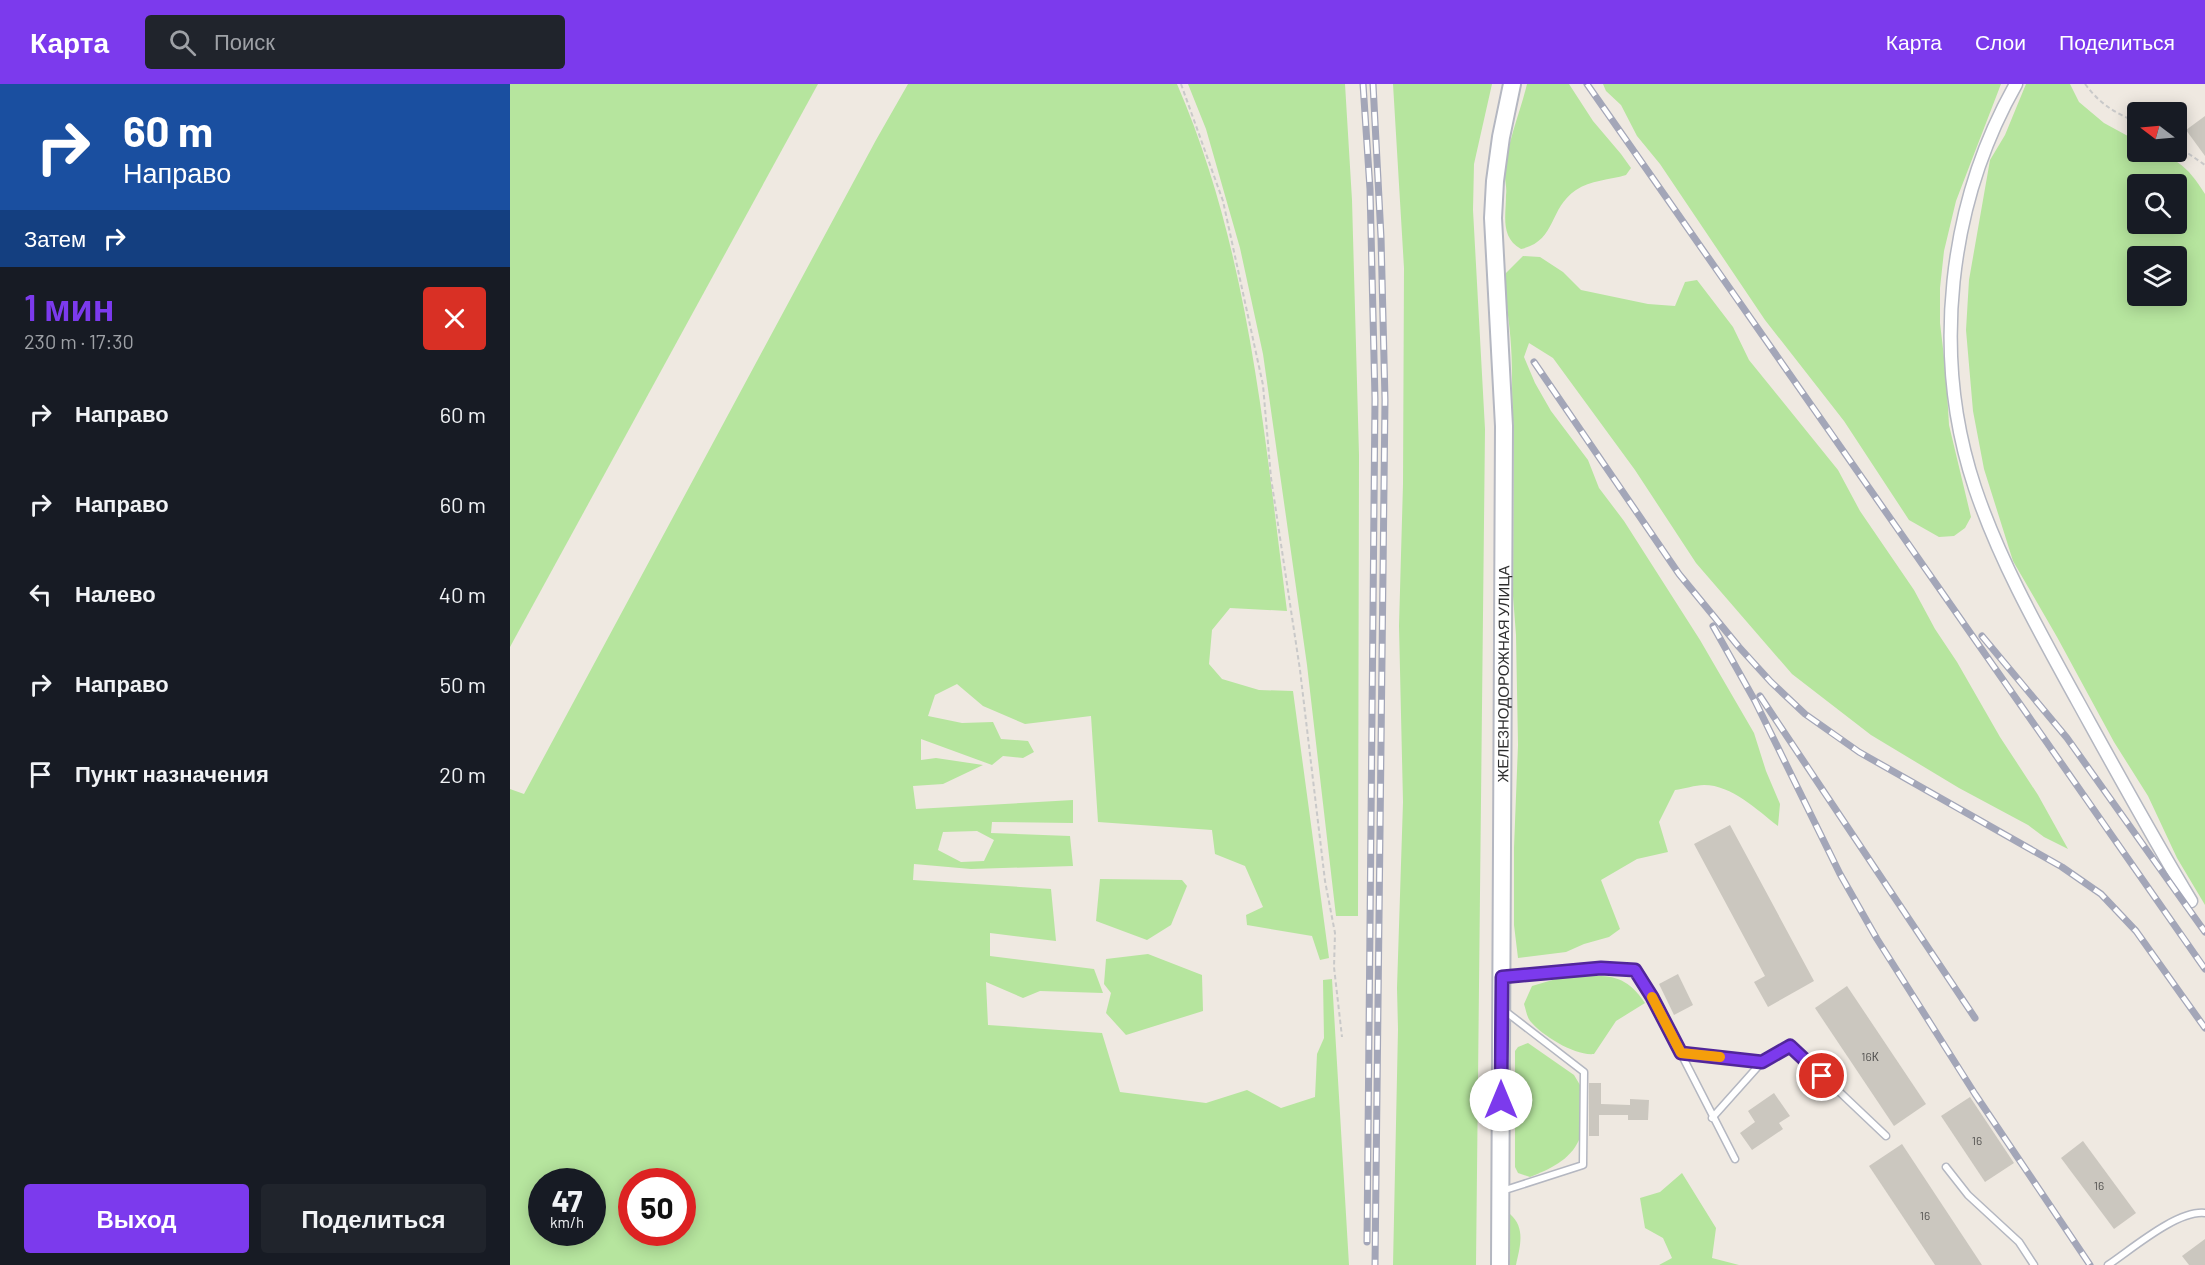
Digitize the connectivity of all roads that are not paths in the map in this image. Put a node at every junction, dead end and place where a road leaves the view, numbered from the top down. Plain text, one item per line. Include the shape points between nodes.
1 (1512, 84) edge
2 (2016, 84) edge
3 (2191, 901) dead end
4 (1502, 977) junction
5 (1502, 1009) junction
6 (1681, 1053) junction
7 (1762, 1062) junction
8 (1712, 1118) junction
9 (1886, 1136) dead end
10 (1734, 1159) dead end
11 (1946, 1167) dead end
12 (1501, 1191) junction
13 (2205, 1213) edge
14 (1500, 1265) edge
15 (2034, 1265) edge
16 (2108, 1265) edge

1 - 4 main road, ЖЕЛЕЗНОДОРОЖНАЯ УЛИЦА via 1501,137 1493,218 1504,426
2 - 3 street via 1978,170 1959,248 1950,350 1957,419 1975,488 2004,562 2063,676
4 - 5 main road, ЖЕЛЕЗНОДОРОЖНАЯ УЛИЦА
4 - 6 lane via 1601,968 1635,970
5 - 12 main road, ЖЕЛЕЗНОДОРОЖНАЯ УЛИЦА
5 - 12 lane via 1584,1072 1582,1165
6 - 7 lane
6 - 8 lane
7 - 8 lane
7 - 9 lane via 1790,1046
8 - 10 lane
11 - 15 lane via 1968,1195 2019,1242
12 - 14 main road, ЖЕЛЕЗНОДОРОЖНАЯ УЛИЦА
13 - 16 lane via 2187,1214 2175,1220

